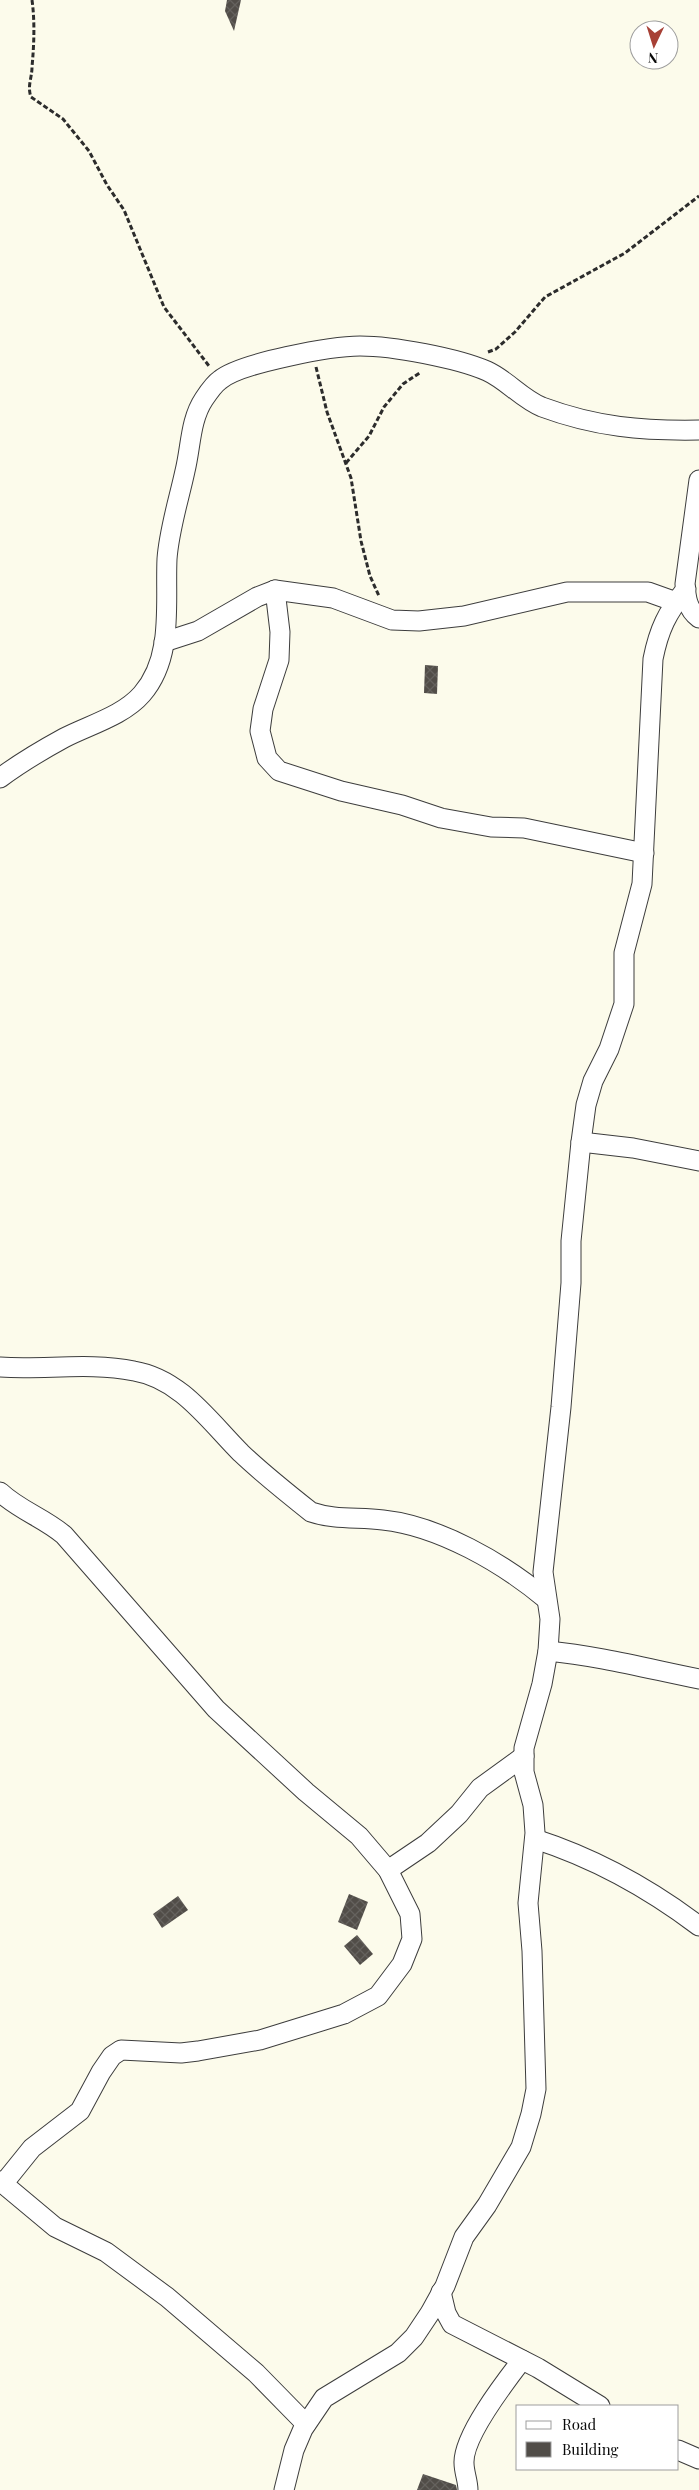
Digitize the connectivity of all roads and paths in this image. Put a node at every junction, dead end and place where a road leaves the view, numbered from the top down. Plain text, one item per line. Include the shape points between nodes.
1 (32, 0) edge
2 (699, 196) edge
3 (310, 353) junction
4 (482, 354) dead end
5 (449, 359) junction
6 (220, 379) junction
7 (699, 430) edge
8 (346, 463) junction
9 (699, 480) edge
10 (275, 590) junction
11 (681, 595) junction
12 (699, 618) edge
13 (392, 620) junction
14 (164, 642) junction
15 (0, 778) edge
16 (644, 853) junction
17 (581, 1142) junction
18 (699, 1161) edge
19 (0, 1367) edge
20 (0, 1492) edge
21 (546, 1599) junction
22 (548, 1651) junction
23 (699, 1679) edge
24 (524, 1756) junction
25 (534, 1839) junction
26 (388, 1870) junction
27 (699, 1926) edge
28 (2, 2182) edge
29 (441, 2292) junction
30 (522, 2360) junction
31 (598, 2405) edge
32 (306, 2424) junction
33 (679, 2450) edge
34 (699, 2459) edge
35 (284, 2490) edge
36 (468, 2490) edge

1 - 6 path via 31,97 63,119 89,151 124,210 164,307
2 - 4 path via 625,253 545,297 515,332 496,349
3 - 5 street via 360,346
3 - 6 street via 249,366
3 - 8 path via 320,376 326,412
5 - 7 street via 488,372 539,406 586,421 632,430
5 - 8 path via 428,367 403,384 384,407 369,436
6 - 14 street via 203,400 194,421 167,558 169,600
8 - 13 path via 370,576
9 - 11 street
10 - 13 street via 333,598
10 - 14 street via 198,631
10 - 16 street via 280,632 279,660 263,709 260,731 267,758 279,770 340,791 441,818 491,827 524,828
11 - 12 street
11 - 13 street via 567,592 464,616
11 - 16 street via 658,633 652,659
14 - 15 street via 152,677 142,694 125,708 64,738
16 - 17 street via 642,884 624,953 624,1004 610,1049 593,1081
17 - 18 street
17 - 21 street via 571,1241 571,1283 561,1407 543,1572
19 - 21 street via 103,1367 135,1371 168,1384 192,1401 241,1452 311,1512 324,1516 384,1520 453,1540 524,1580
20 - 26 street via 64,1535 216,1709 359,1836
21 - 22 street via 550,1619
22 - 23 street via 591,1656
22 - 24 street
24 - 25 street
24 - 26 street via 480,1788 459,1814 428,1843
25 - 27 street via 570,1850 603,1867 665,1900
25 - 29 street via 528,1903 536,2089 531,2114 521,2148 464,2237
26 - 28 street via 410,1914 412,1939 402,1964 378,1996 344,2014 260,2040 181,2053 121,2050 112,2056 101,2072 80,2111 32,2148
28 - 32 street via 55,2227 106,2252 167,2297 256,2373
29 - 30 street via 452,2324
29 - 32 street via 414,2337 398,2353 324,2398
30 - 31 street
30 - 36 street via 479,2423 466,2451 464,2463
32 - 35 street via 294,2450
33 - 34 street

